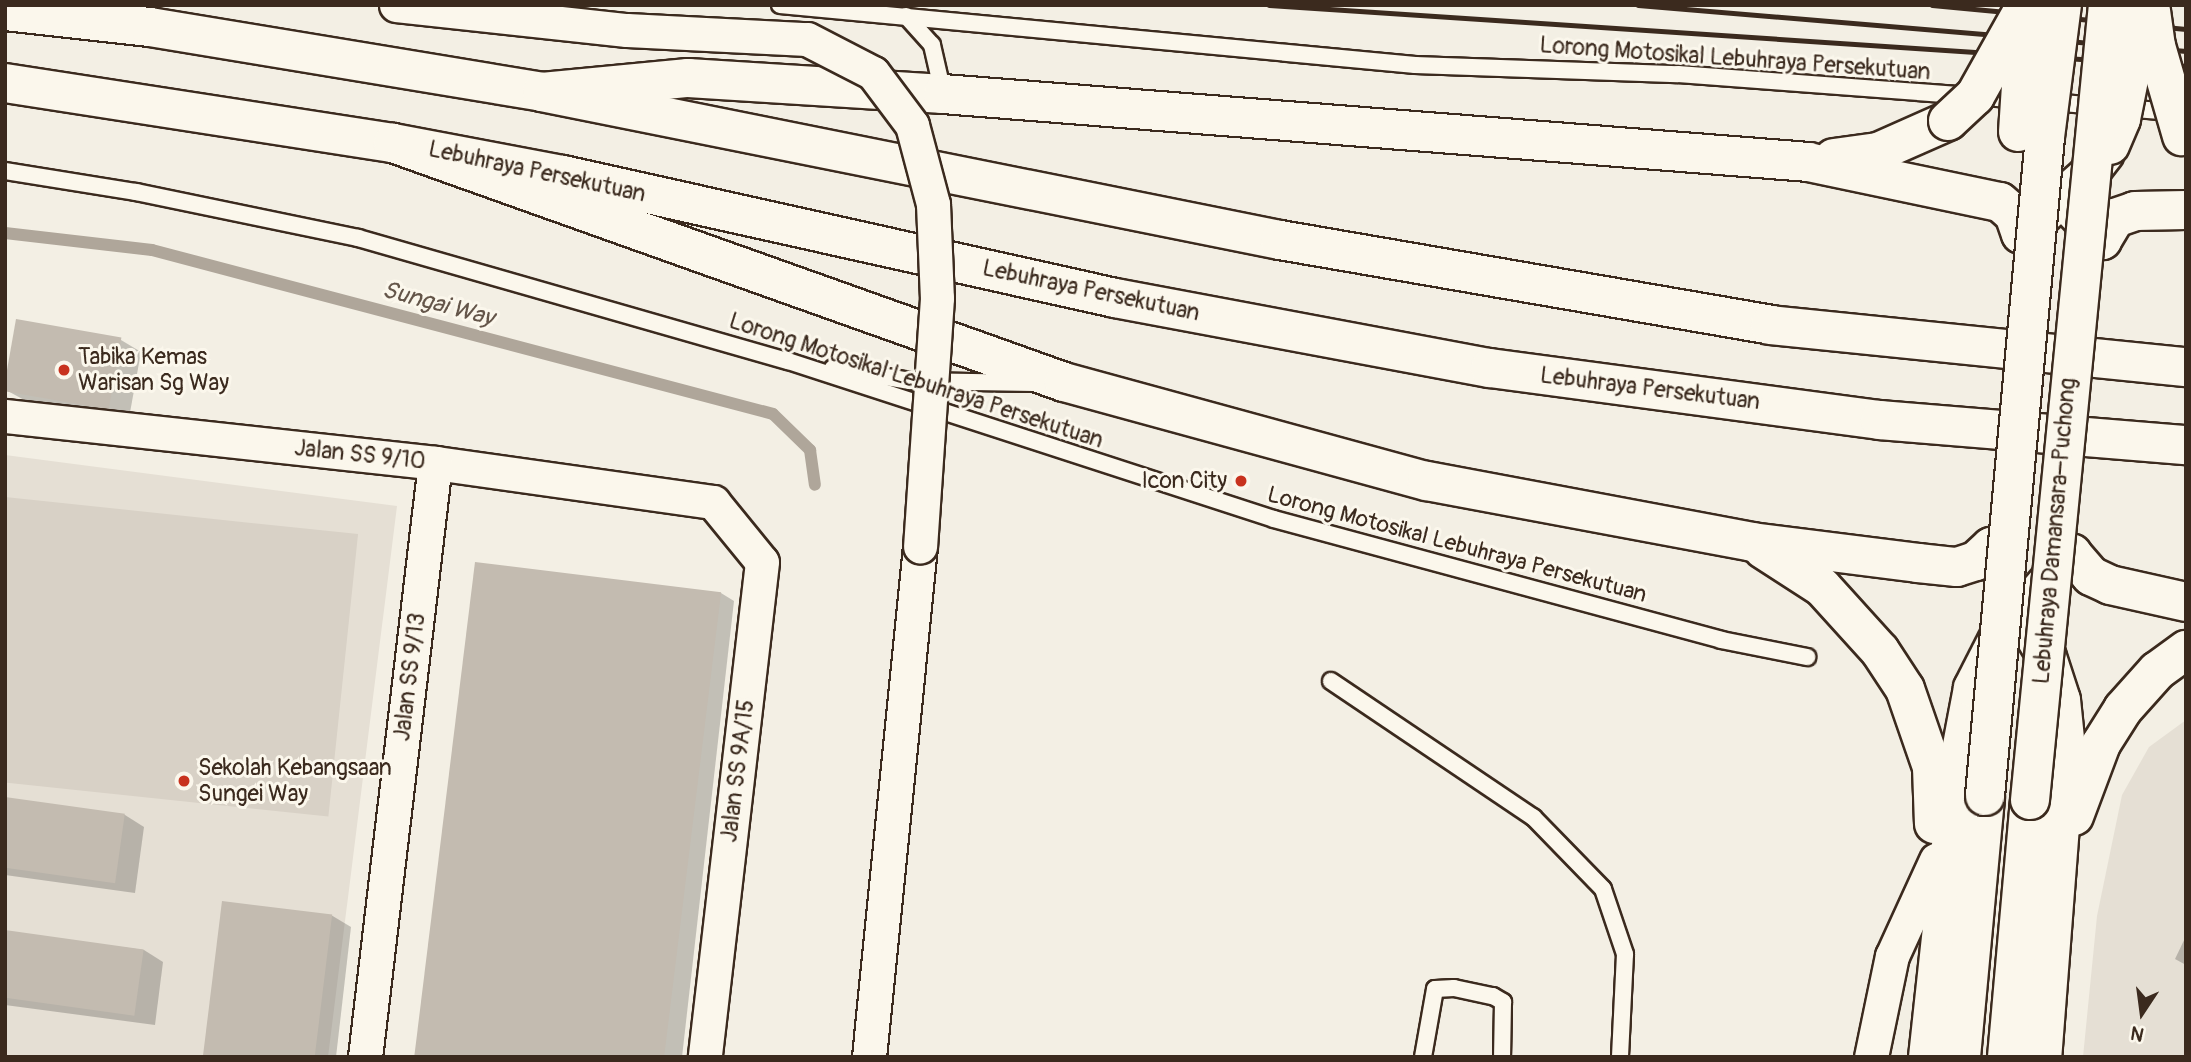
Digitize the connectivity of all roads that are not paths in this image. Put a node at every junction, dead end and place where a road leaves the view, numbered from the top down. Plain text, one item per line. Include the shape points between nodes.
1 (396, 5) edge
2 (780, 5) edge
3 (2026, 5) edge
4 (2062, 5) edge
5 (2108, 5) edge
6 (2144, 5) edge
7 (2150, 5) edge
8 (5, 11) edge
9 (906, 16) junction
10 (5, 83) edge
11 (542, 92) junction
12 (943, 94) junction
13 (2184, 130) edge
14 (393, 143) junction
15 (1808, 162) junction
16 (5, 171) edge
17 (2063, 197) junction
18 (2186, 210) edge
19 (2021, 234) junction
20 (2102, 240) junction
21 (788, 361) junction
22 (2186, 367) edge
23 (1064, 382) junction
24 (5, 416) edge
25 (2186, 445) edge
26 (435, 463) junction
27 (713, 502) joint
28 (1752, 542) junction
29 (1991, 547) junction
30 (2072, 554) junction
31 (2186, 602) edge
32 (2020, 612) junction
33 (2186, 650) edge
34 (1807, 657) dead end
35 (1331, 681) dead end
36 (1936, 860) junction
37 (2059, 860) junction
38 (1940, 962) junction
39 (365, 1057) edge
40 (705, 1057) edge
41 (869, 1057) edge
42 (1423, 1057) edge
43 (1502, 1057) edge
44 (1620, 1057) edge
45 (1871, 1057) edge
46 (1928, 1057) edge
47 (1961, 1057) edge
48 (2007, 1057) edge
49 (2042, 1057) edge

1 - 41 street, bridge via 627,30 807,39 873,73 912,125 933,204 937,298 920,546
2 - 9 lane, Lorong Motosikal Lebuhraya Persekutuan
3 - 15 highway, bridge via 1975,96 1948,121 1878,152
3 - 17 highway, bridge via 2018,132 2026,151
4 - 47 highway, Lebuhraya Damansara–Puchong, bridge via 2045,137
5 - 48 highway, Lebuhraya Damansara–Puchong, bridge
6 - 17 highway, bridge via 2121,119 2110,145 2087,176
7 - 13 highway, bridge via 2156,46
8 - 11 highway via 150,27
9 - 12 lane via 932,44
9 - 13 lane, Lorong Motosikal Lebuhraya Persekutuan via 1415,65 1678,74
10 - 14 highway, Lebuhraya Persekutuan
11 - 12 highway via 688,78
11 - 22 highway via 1280,240 1770,325
12 - 15 highway
14 - 23 highway
14 - 25 highway, Lebuhraya Persekutuan via 563,175 1115,298 1490,368 1880,420
15 - 19 highway via 2000,202 2014,214
16 - 21 lane, Lorong Motosikal Lebuhraya Persekutuan via 358,237
17 - 19 highway
17 - 20 highway
18 - 20 highway via 2135,211 2115,218
19 - 29 highway
20 - 30 highway
21 - 23 lane via 910,381 981,385
21 - 34 lane, Lorong Motosikal Lebuhraya Persekutuan via 1274,519 1721,640
23 - 28 highway via 1427,481
24 - 26 street, Jalan SS 9/10
26 - 27 street, Jalan SS 9/10
26 - 39 street, Jalan SS 9/13
27 - 40 street, Jalan SS 9A/15 via 762,562
28 - 29 highway via 1957,567 1976,561
28 - 36 highway via 1822,587 1872,641 1905,689 1932,767
29 - 32 highway, bridge
30 - 31 highway via 2091,576 2110,585
30 - 32 highway
32 - 37 highway via 2047,657 2061,700 2066,748
32 - 38 highway via 1986,655 1973,688 1961,751
33 - 37 highway via 2157,671 2116,720 2083,787
35 - 44 lane via 1532,817 1603,889 1625,954
36 - 38 highway
36 - 45 street via 1892,956
37 - 49 highway
38 - 46 highway
42 - 43 lane via 1435,989 1454,988 1503,1002

